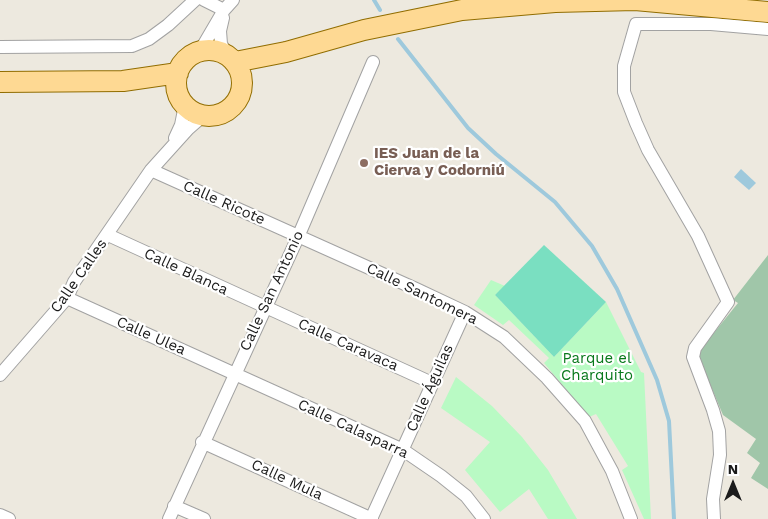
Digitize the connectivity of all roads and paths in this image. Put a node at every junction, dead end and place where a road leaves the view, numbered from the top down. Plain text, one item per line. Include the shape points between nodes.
1 (195, 0) edge
2 (204, 0) edge
3 (233, 0) edge
4 (224, 10) junction
5 (768, 12) edge
6 (768, 29) edge
7 (0, 48) edge
8 (200, 51) junction
9 (372, 62) dead end
10 (235, 66) junction
11 (0, 82) edge
12 (180, 90) junction
13 (204, 116) junction
14 (170, 150) junction
15 (151, 170) junction
16 (108, 236) junction
17 (298, 237) junction
18 (66, 298) junction
19 (265, 308) junction
20 (464, 312) junction
21 (234, 374) junction
22 (0, 375) edge
23 (432, 383) junction
24 (202, 442) junction
25 (403, 450) junction
26 (174, 506) junction
27 (0, 515) edge
28 (9, 519) edge
29 (169, 519) edge
30 (204, 519) edge
31 (372, 519) edge
32 (484, 519) edge
33 (631, 519) edge
34 (714, 519) edge

1 - 7 street via 156,34 132,46
2 - 4 street
3 - 4 street
4 - 8 street
4 - 10 street via 220,31 222,44
5 - 10 main road via 635,0 555,2 462,10 364,30
6 - 34 street via 711,24 636,24 624,66 624,92 636,123 698,236 728,302 695,348 693,357 719,432
8 - 10 main road via 219,52
8 - 12 main road via 190,56
9 - 17 street, Calle San Antonio
10 - 13 main road via 242,89 234,106 217,115
11 - 12 main road via 123,81
12 - 13 main road
12 - 14 street via 181,125
13 - 14 street, Calle Calles
14 - 15 street, Calle Calles
15 - 16 street, Calle Calles
15 - 17 street, Calle Ricote
16 - 18 street, Calle Calles
16 - 19 street, Calle Blanca
17 - 19 street, Calle San Antonio
17 - 20 street, Calle Santomera
18 - 21 street, Calle Ulea
18 - 22 street, Calle Calles
19 - 21 street, Calle San Antonio
19 - 23 street, Calle Caravaca
20 - 23 street, Calle Águilas
20 - 33 street, Calle Santomera via 504,337 547,378 585,422 612,472
21 - 24 street, Calle San Antonio
21 - 25 street, Calle Calasparra
23 - 25 street, Calle Águilas
24 - 26 street, Calle San Antonio
24 - 31 street, Calle Mula
25 - 31 street, Calle Águilas
25 - 32 street, Calle Calasparra via 466,496
26 - 29 street, Calle San Antonio
26 - 30 street
27 - 28 street

